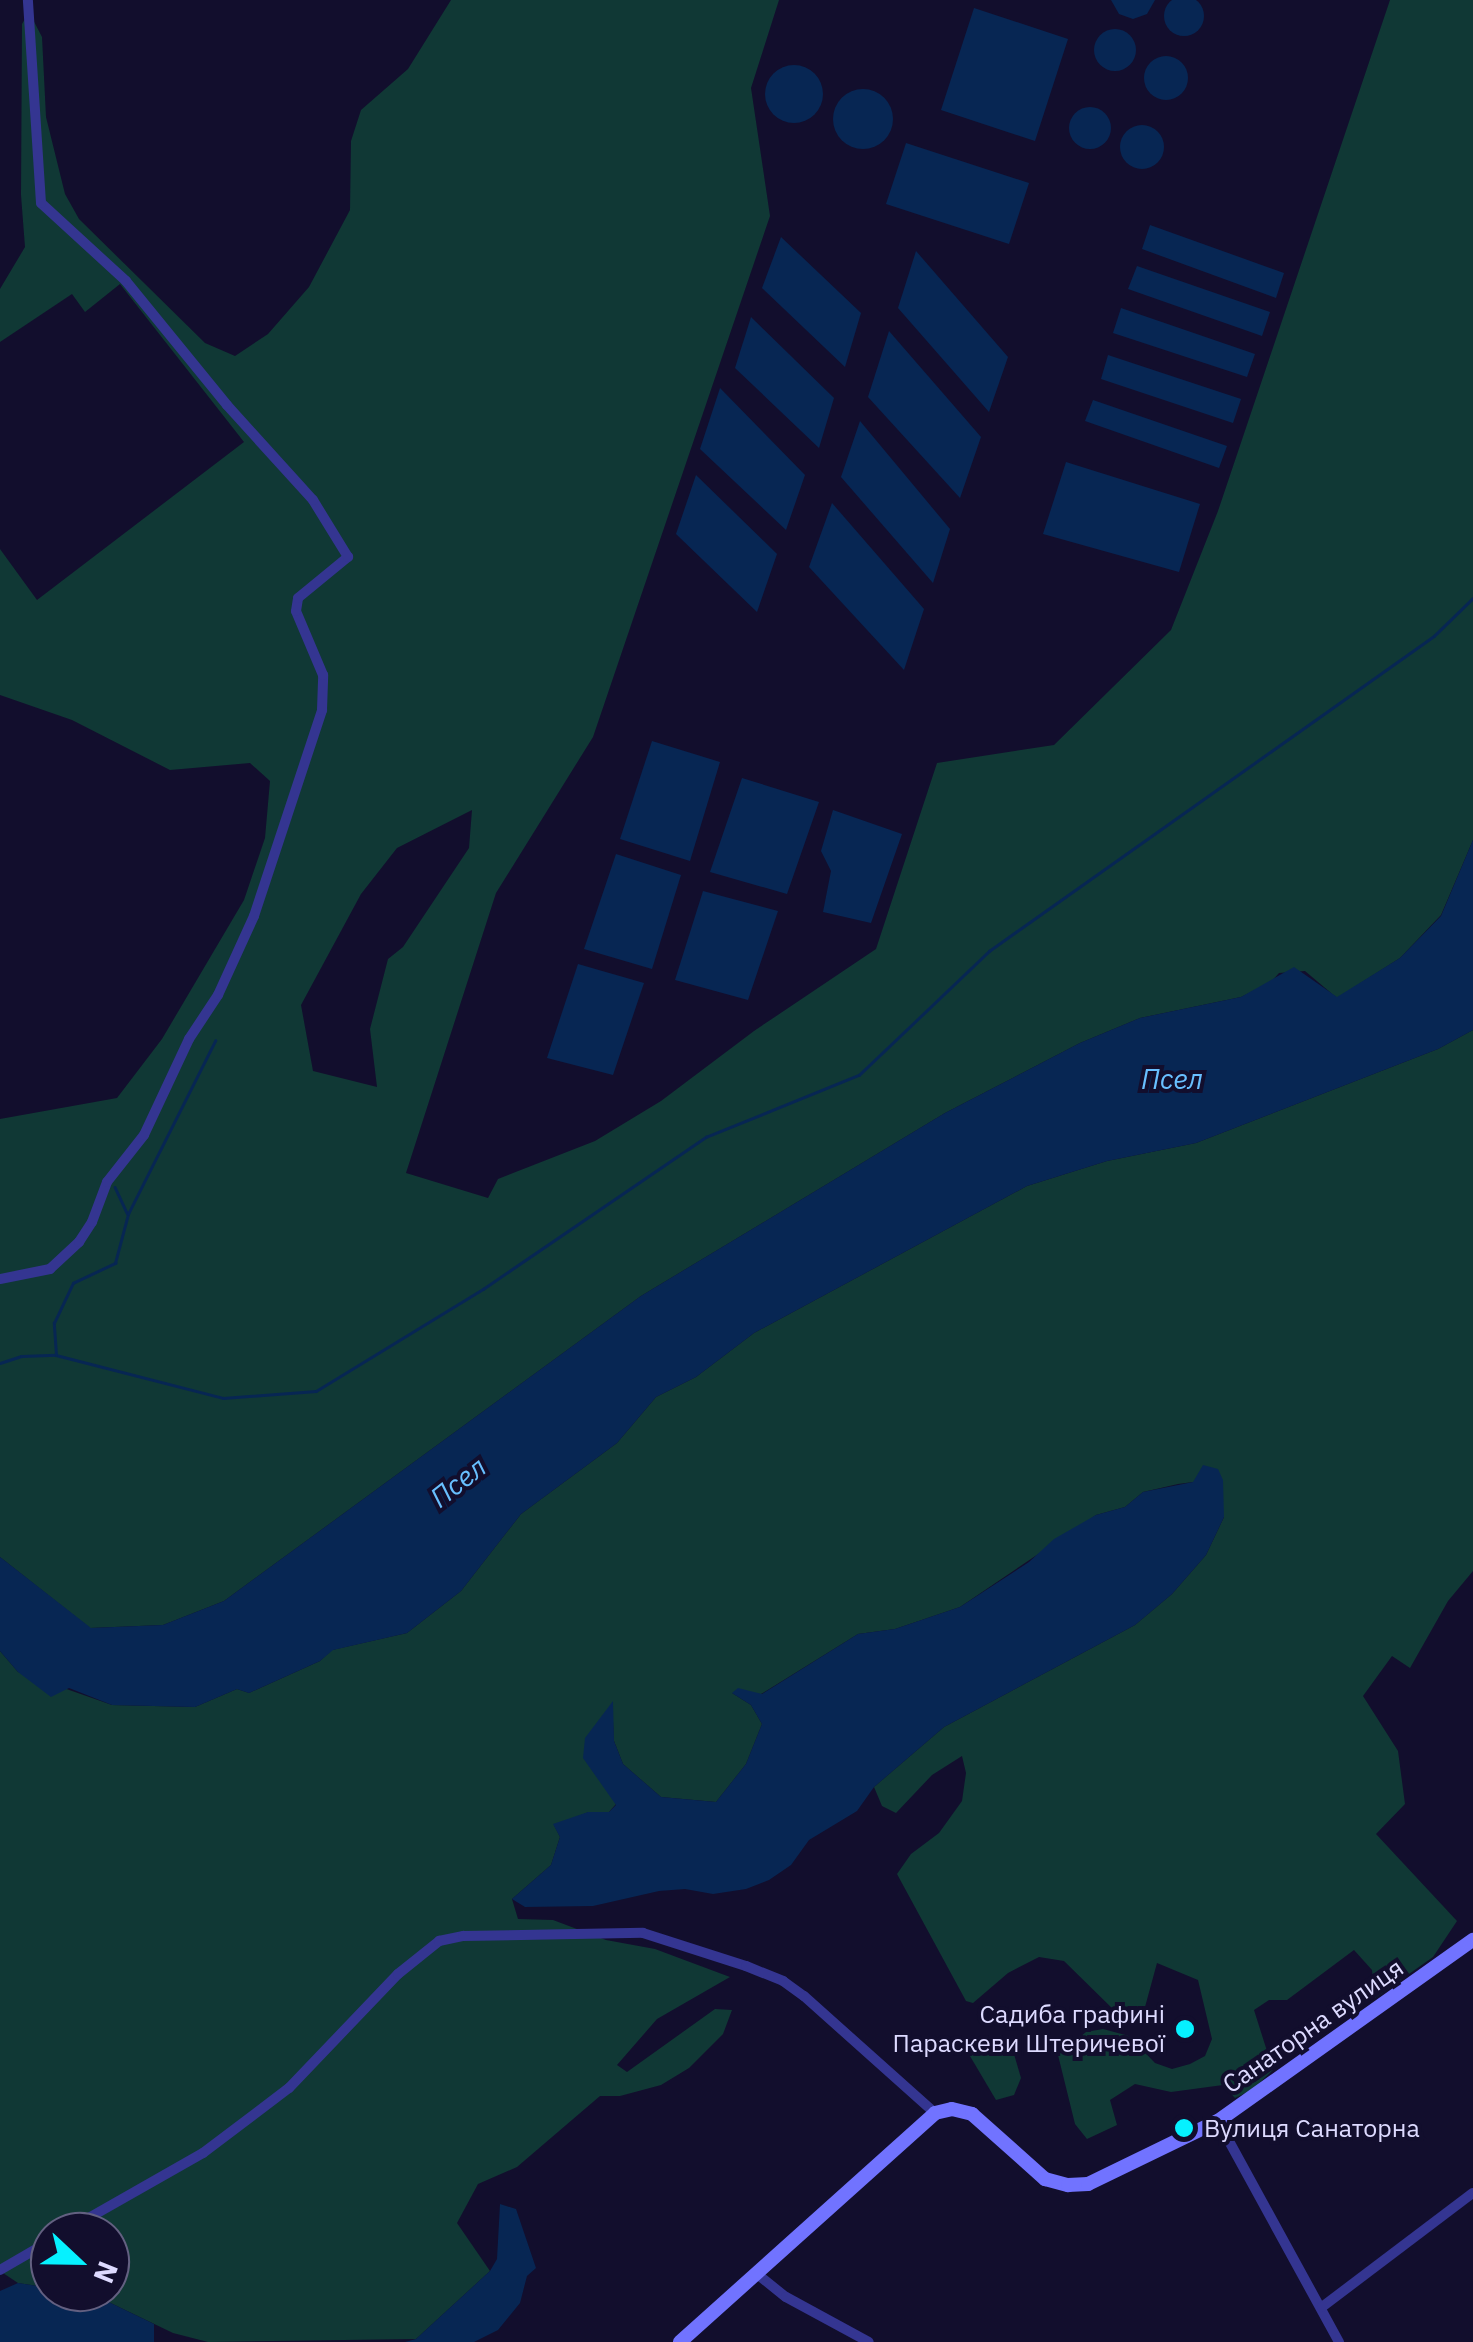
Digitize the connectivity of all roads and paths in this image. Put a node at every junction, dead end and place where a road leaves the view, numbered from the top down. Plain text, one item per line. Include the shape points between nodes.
1 (28, 0) edge
2 (0, 1278) edge
3 (1473, 1940) edge
4 (935, 2112) junction
5 (1218, 2121) junction
6 (1473, 2193) edge
7 (98, 2212) edge
8 (30, 2253) edge
9 (0, 2270) edge
10 (756, 2273) junction
11 (1322, 2307) junction
12 (680, 2342) edge
13 (869, 2342) edge
14 (1339, 2342) edge

1 - 2 street via 42,203 126,281 313,500 348,557 298,598 296,611 323,675 322,710 254,916 218,994 79,1242 50,1269
3 - 5 main road, Санаторна вулиця
4 - 5 main road, Санаторна вулиця via 972,2114 1033,2170 1078,2186
4 - 7 street via 804,1996 746,1966 643,1933 462,1936 439,1941 398,1974 289,2088 217,2142
4 - 10 main road
5 - 11 street
6 - 11 street
8 - 9 street
10 - 12 main road
10 - 13 street
11 - 14 street

